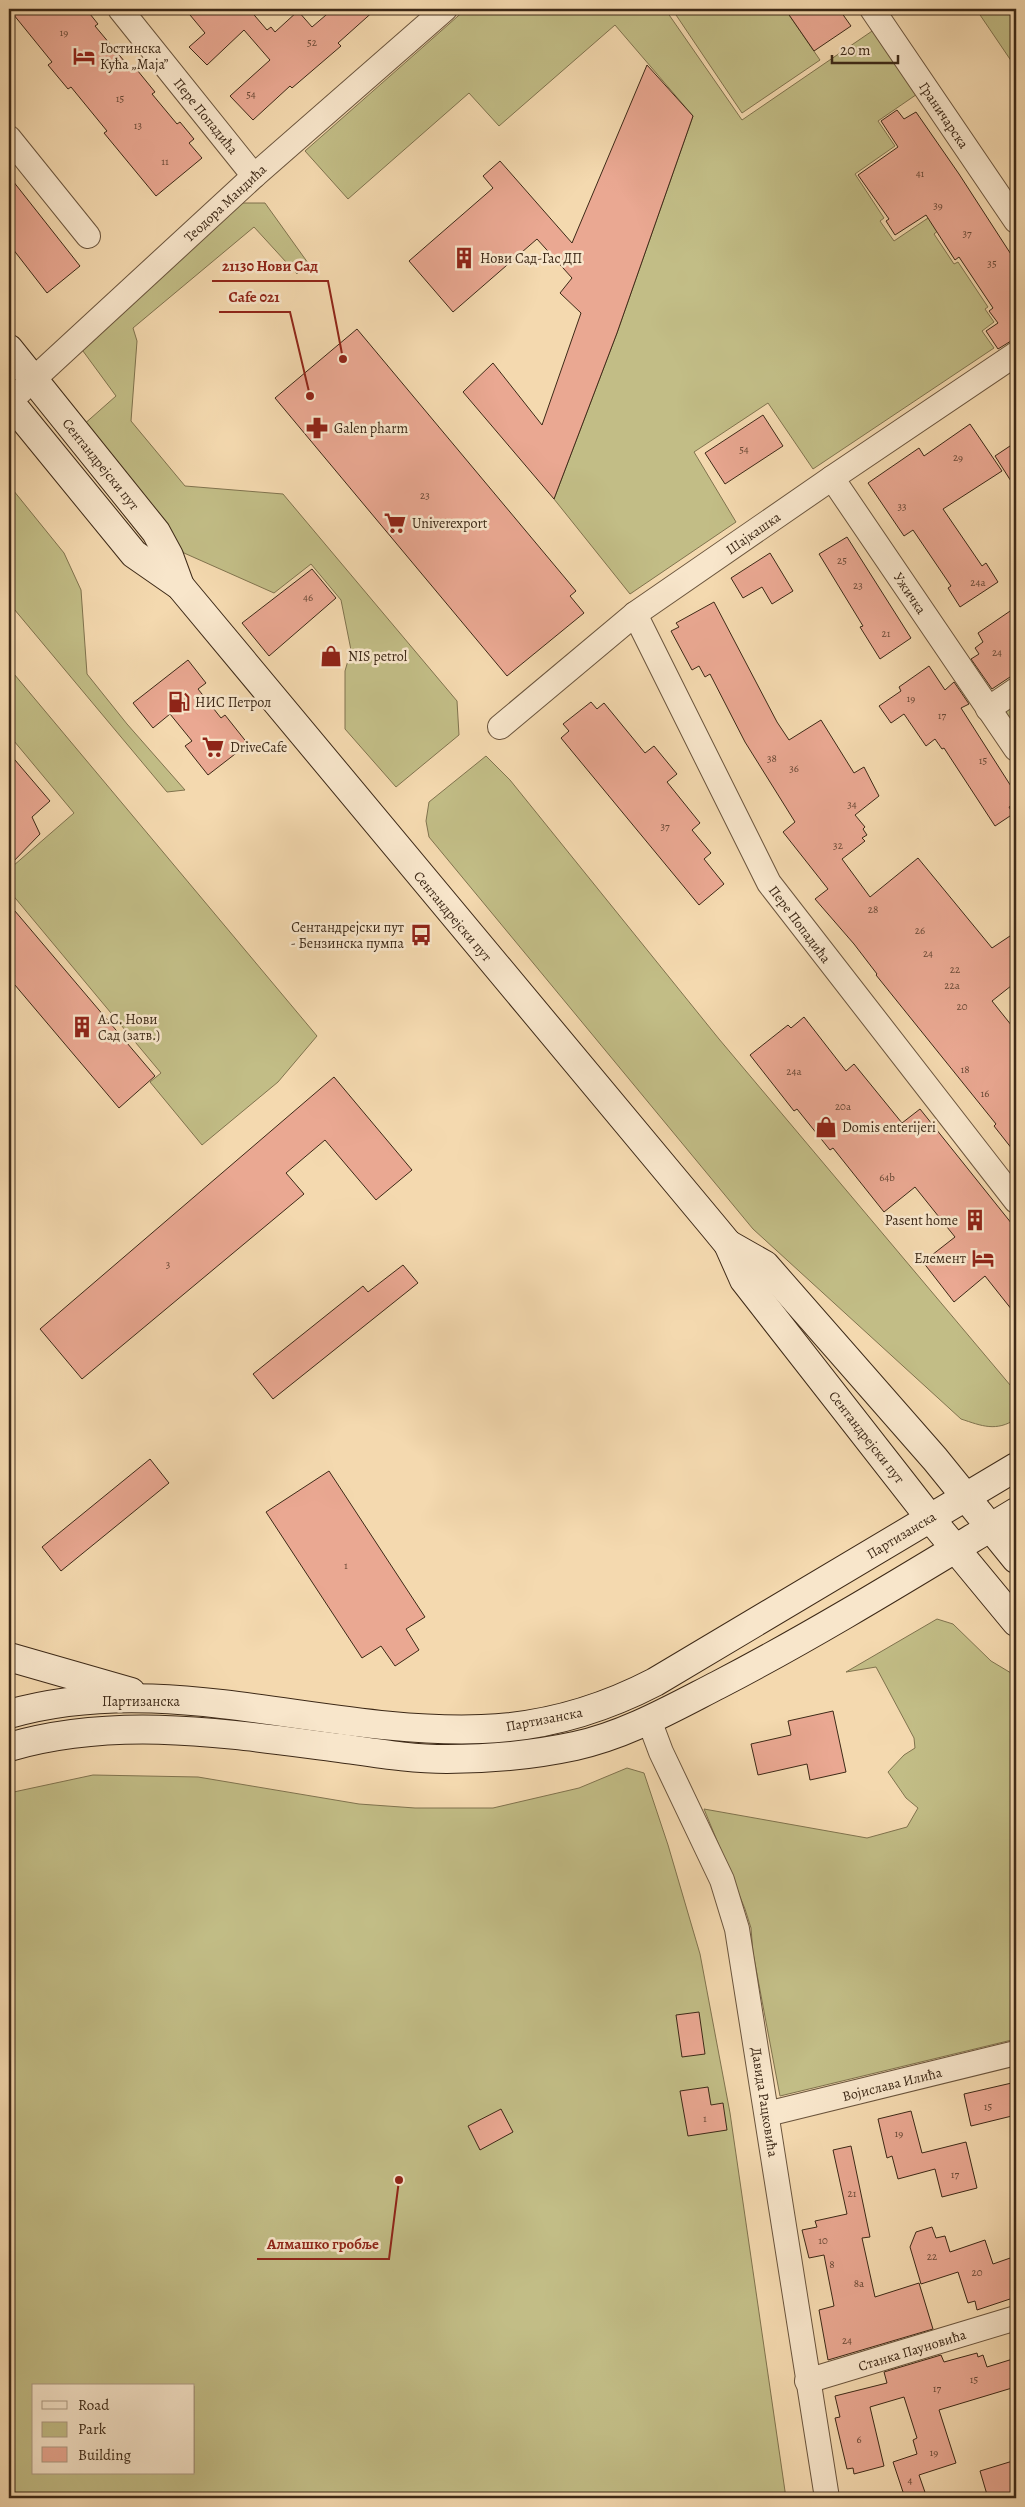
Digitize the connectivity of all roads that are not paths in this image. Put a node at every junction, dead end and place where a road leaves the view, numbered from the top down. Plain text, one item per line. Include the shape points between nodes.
1 (120, 9) edge
2 (445, 9) edge
3 (872, 9) edge
4 (9, 138) edge
5 (254, 176) junction
6 (1016, 221) edge
7 (88, 236) dead end
8 (9, 350) edge
9 (1016, 354) edge
10 (33, 380) junction
11 (9, 401) edge
12 (832, 478) junction
13 (180, 586) junction
14 (635, 614) junction
15 (1016, 690) edge
16 (988, 709) junction
17 (500, 727) dead end
18 (1016, 749) edge
19 (1016, 1201) edge
20 (728, 1244) junction
21 (1016, 1467) edge
22 (965, 1497) junction
23 (1016, 1512) edge
24 (930, 1518) junction
25 (990, 1528) junction
26 (955, 1549) junction
27 (1016, 1560) edge
28 (1016, 1622) edge
29 (9, 1657) edge
30 (152, 1698) junction
31 (9, 1714) edge
32 (649, 1720) junction
33 (9, 1747) edge
34 (1016, 2053) edge
35 (767, 2114) junction
36 (1016, 2318) edge
37 (807, 2381) junction
38 (826, 2498) edge

1 - 5 street, Пере Попадића
2 - 5 street, Теодора Мандића
3 - 6 street, Граничарска
4 - 7 street
5 - 10 street, Теодора Мандића
8 - 10 main road, Сентандрејски пут
9 - 12 street, Шајкашка
10 - 11 street, Теодора Мандића
10 - 13 main road, Сентандрејски пут via 156,532
11 - 13 main road, Сентандрејски пут via 134,554
12 - 14 street, Шајкашка
12 - 16 street, Ужичка
13 - 20 main road, Сентандрејски пут
14 - 17 street, Шајкашка
14 - 19 street, Пере Попадића via 769,883
15 - 16 street
16 - 18 street, Ужичка
20 - 22 main road, Сентандрејски пут via 765,1264
20 - 24 main road, Сентандрејски пут via 744,1280
21 - 22 main road, Партизанска
22 - 24 main road, Партизанска
22 - 25 main road, Сентандрејски пут
23 - 25 main road, Партизанска
24 - 26 main road, Сентандрејски пут
24 - 30 main road, Партизанска via 655,1682 583,1713 533,1724 482,1730 418,1728
25 - 26 main road, Партизанска
25 - 27 main road, Сентандрејски пут
26 - 28 main road, Сентандрејски пут
26 - 32 main road, Партизанска via 748,1670
29 - 30 main road
30 - 31 main road, Партизанска via 64,1704
32 - 33 main road, Партизанска via 577,1746 509,1757 404,1757 199,1731 132,1728 33,1740
32 - 35 street, Давида Рацковића via 722,1880 737,1929
34 - 35 street, Војислава Илића
35 - 37 street, Давида Рацковића
36 - 37 street, Станка Пауновића
37 - 38 street, Давида Рацковића

